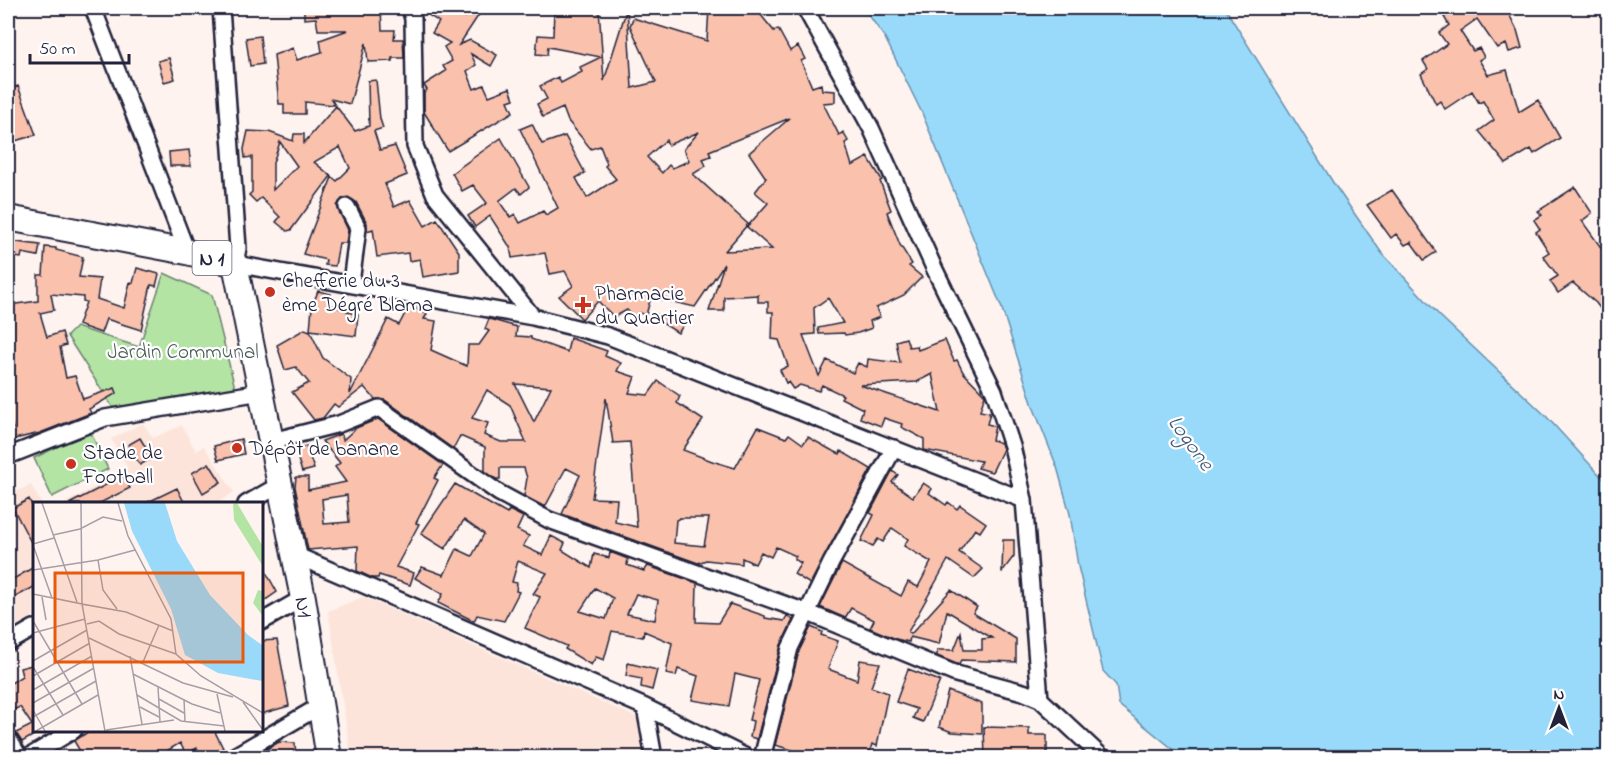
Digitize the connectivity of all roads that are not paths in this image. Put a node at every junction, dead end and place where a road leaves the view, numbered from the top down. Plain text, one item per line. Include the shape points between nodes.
1 (93, 8) edge
2 (221, 8) edge
3 (410, 8) edge
4 (805, 8) edge
5 (347, 207) dead end
6 (8, 218) edge
7 (187, 252) junction
8 (235, 264) junction
9 (351, 283) junction
10 (534, 317) junction
11 (261, 392) junction
12 (273, 447) junction
13 (894, 447) junction
14 (8, 456) edge
15 (281, 484) junction
16 (1024, 500) junction
17 (250, 502) edge
18 (295, 555) junction
19 (303, 598) junction
20 (806, 612) junction
21 (262, 621) edge
22 (33, 629) edge
23 (8, 643) edge
24 (1040, 699) junction
25 (321, 706) junction
26 (645, 707) junction
27 (71, 732) edge
28 (8, 738) edge
29 (20, 758) edge
30 (27, 758) edge
31 (231, 758) edge
32 (329, 758) edge
33 (654, 758) edge
34 (748, 758) edge
35 (762, 758) edge
36 (1103, 758) edge

1 - 7 street
2 - 8 street via 238,248
3 - 10 street via 415,146 435,195
4 - 16 street via 871,128 934,270 994,391
5 - 9 street via 358,228
6 - 7 highway, N 1
7 - 8 highway, N 1
8 - 9 street
8 - 11 highway, N 1
9 - 10 street
10 - 13 street via 608,336
11 - 12 highway, N 1
11 - 14 street via 105,418
12 - 15 highway, N1 / N 1
12 - 20 street via 379,408 499,493 549,520
13 - 16 street
13 - 20 street
15 - 17 street
15 - 18 highway, N1 / N 1
16 - 24 street
18 - 19 highway, N1 / N 1
18 - 26 street
19 - 21 street
19 - 25 highway, N1 / N 1
20 - 24 street via 956,674
20 - 35 street via 790,648
22 - 23 street
24 - 36 street
25 - 31 street
25 - 32 highway, N1 / N 1
26 - 33 street
26 - 34 street
27 - 30 street
28 - 29 street

